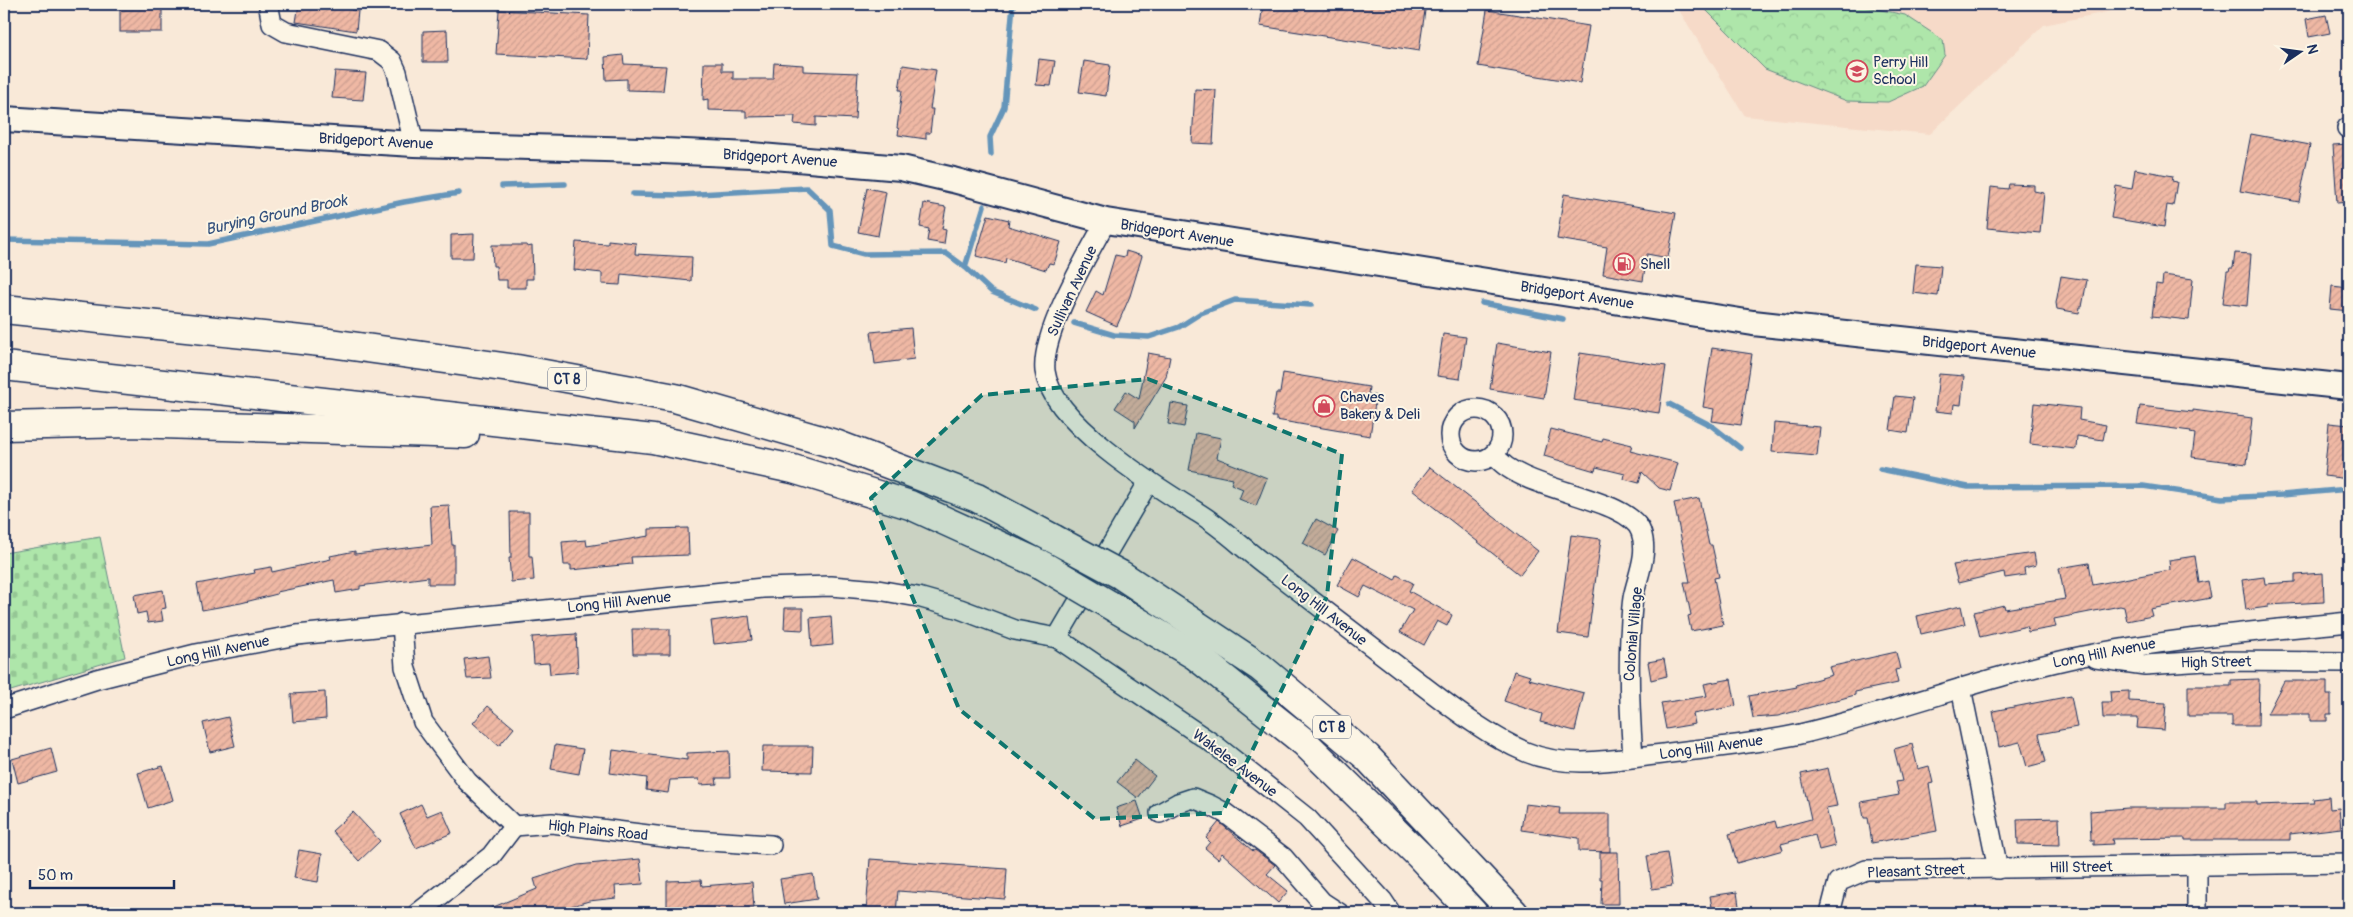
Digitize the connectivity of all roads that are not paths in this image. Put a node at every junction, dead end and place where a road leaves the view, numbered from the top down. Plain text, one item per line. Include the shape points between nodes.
1 (270, 4) edge
2 (4, 118) edge
3 (414, 144) junction
4 (1106, 222) junction
5 (4, 309) edge
6 (4, 366) edge
7 (2349, 387) edge
8 (1051, 392) joint
9 (4, 426) edge
10 (653, 439) junction
11 (1494, 454) dead end
12 (1149, 481) junction
13 (2349, 622) edge
14 (402, 623) junction
15 (1057, 638) junction
16 (2083, 656) junction
17 (2349, 662) edge
18 (1961, 688) junction
19 (4, 709) edge
20 (1633, 757) junction
21 (1160, 813) dead end
22 (514, 826) junction
23 (772, 846) dead end
24 (2349, 864) edge
25 (2197, 865) junction
26 (1998, 869) junction
27 (418, 913) edge
28 (1339, 913) edge
29 (1391, 913) edge
30 (1473, 913) edge
31 (1514, 913) edge
32 (1830, 913) edge
33 (2197, 913) edge

1 - 3 street via 272,24 286,32 379,51 392,60
2 - 3 main road, Bridgeport Avenue
3 - 4 main road, Bridgeport Avenue via 751,155 901,168
4 - 7 main road, Bridgeport Avenue via 1753,323
4 - 8 street, Sullivan Avenue via 1073,283 1048,342 1045,369
5 - 31 highway, CT 8, bridge via 330,343 517,369 675,398 838,445 976,498 1121,575 1260,667 1367,757
6 - 10 highway, CT 8
8 - 12 street, Long Hill Avenue via 1071,417
9 - 10 highway via 130,423
10 - 30 highway, CT 8, bridge via 793,468 910,505 1042,565 1196,656 1304,742
11 - 20 street, Colonial Village via 1507,467 1544,484 1624,513 1640,529 1644,552 1633,599 1628,687
12 - 15 street
12 - 20 street, Long Hill Avenue via 1205,517 1440,699 1492,735 1535,755 1568,761
13 - 16 street, Long Hill Avenue via 2175,639
14 - 15 street, Long Hill Avenue via 763,588 831,586 918,597 1016,630
14 - 19 street, Long Hill Avenue via 297,634 196,654 97,679
14 - 22 street via 405,667 423,722 467,782
15 - 29 street, Wakelee Avenue via 1215,745 1307,818
16 - 17 street, High Street via 2145,665 2205,661
16 - 18 street, Long Hill Avenue via 2034,666
18 - 20 street, Long Hill Avenue via 1799,734
18 - 26 street
21 - 28 street via 1193,798 1225,813 1278,853 1322,902
22 - 23 street, High Plains Road via 552,823
22 - 27 street via 491,856
24 - 25 street, Hill Street
25 - 26 street, Hill Street
25 - 33 street
26 - 32 street, Pleasant Street via 1866,870 1838,882

